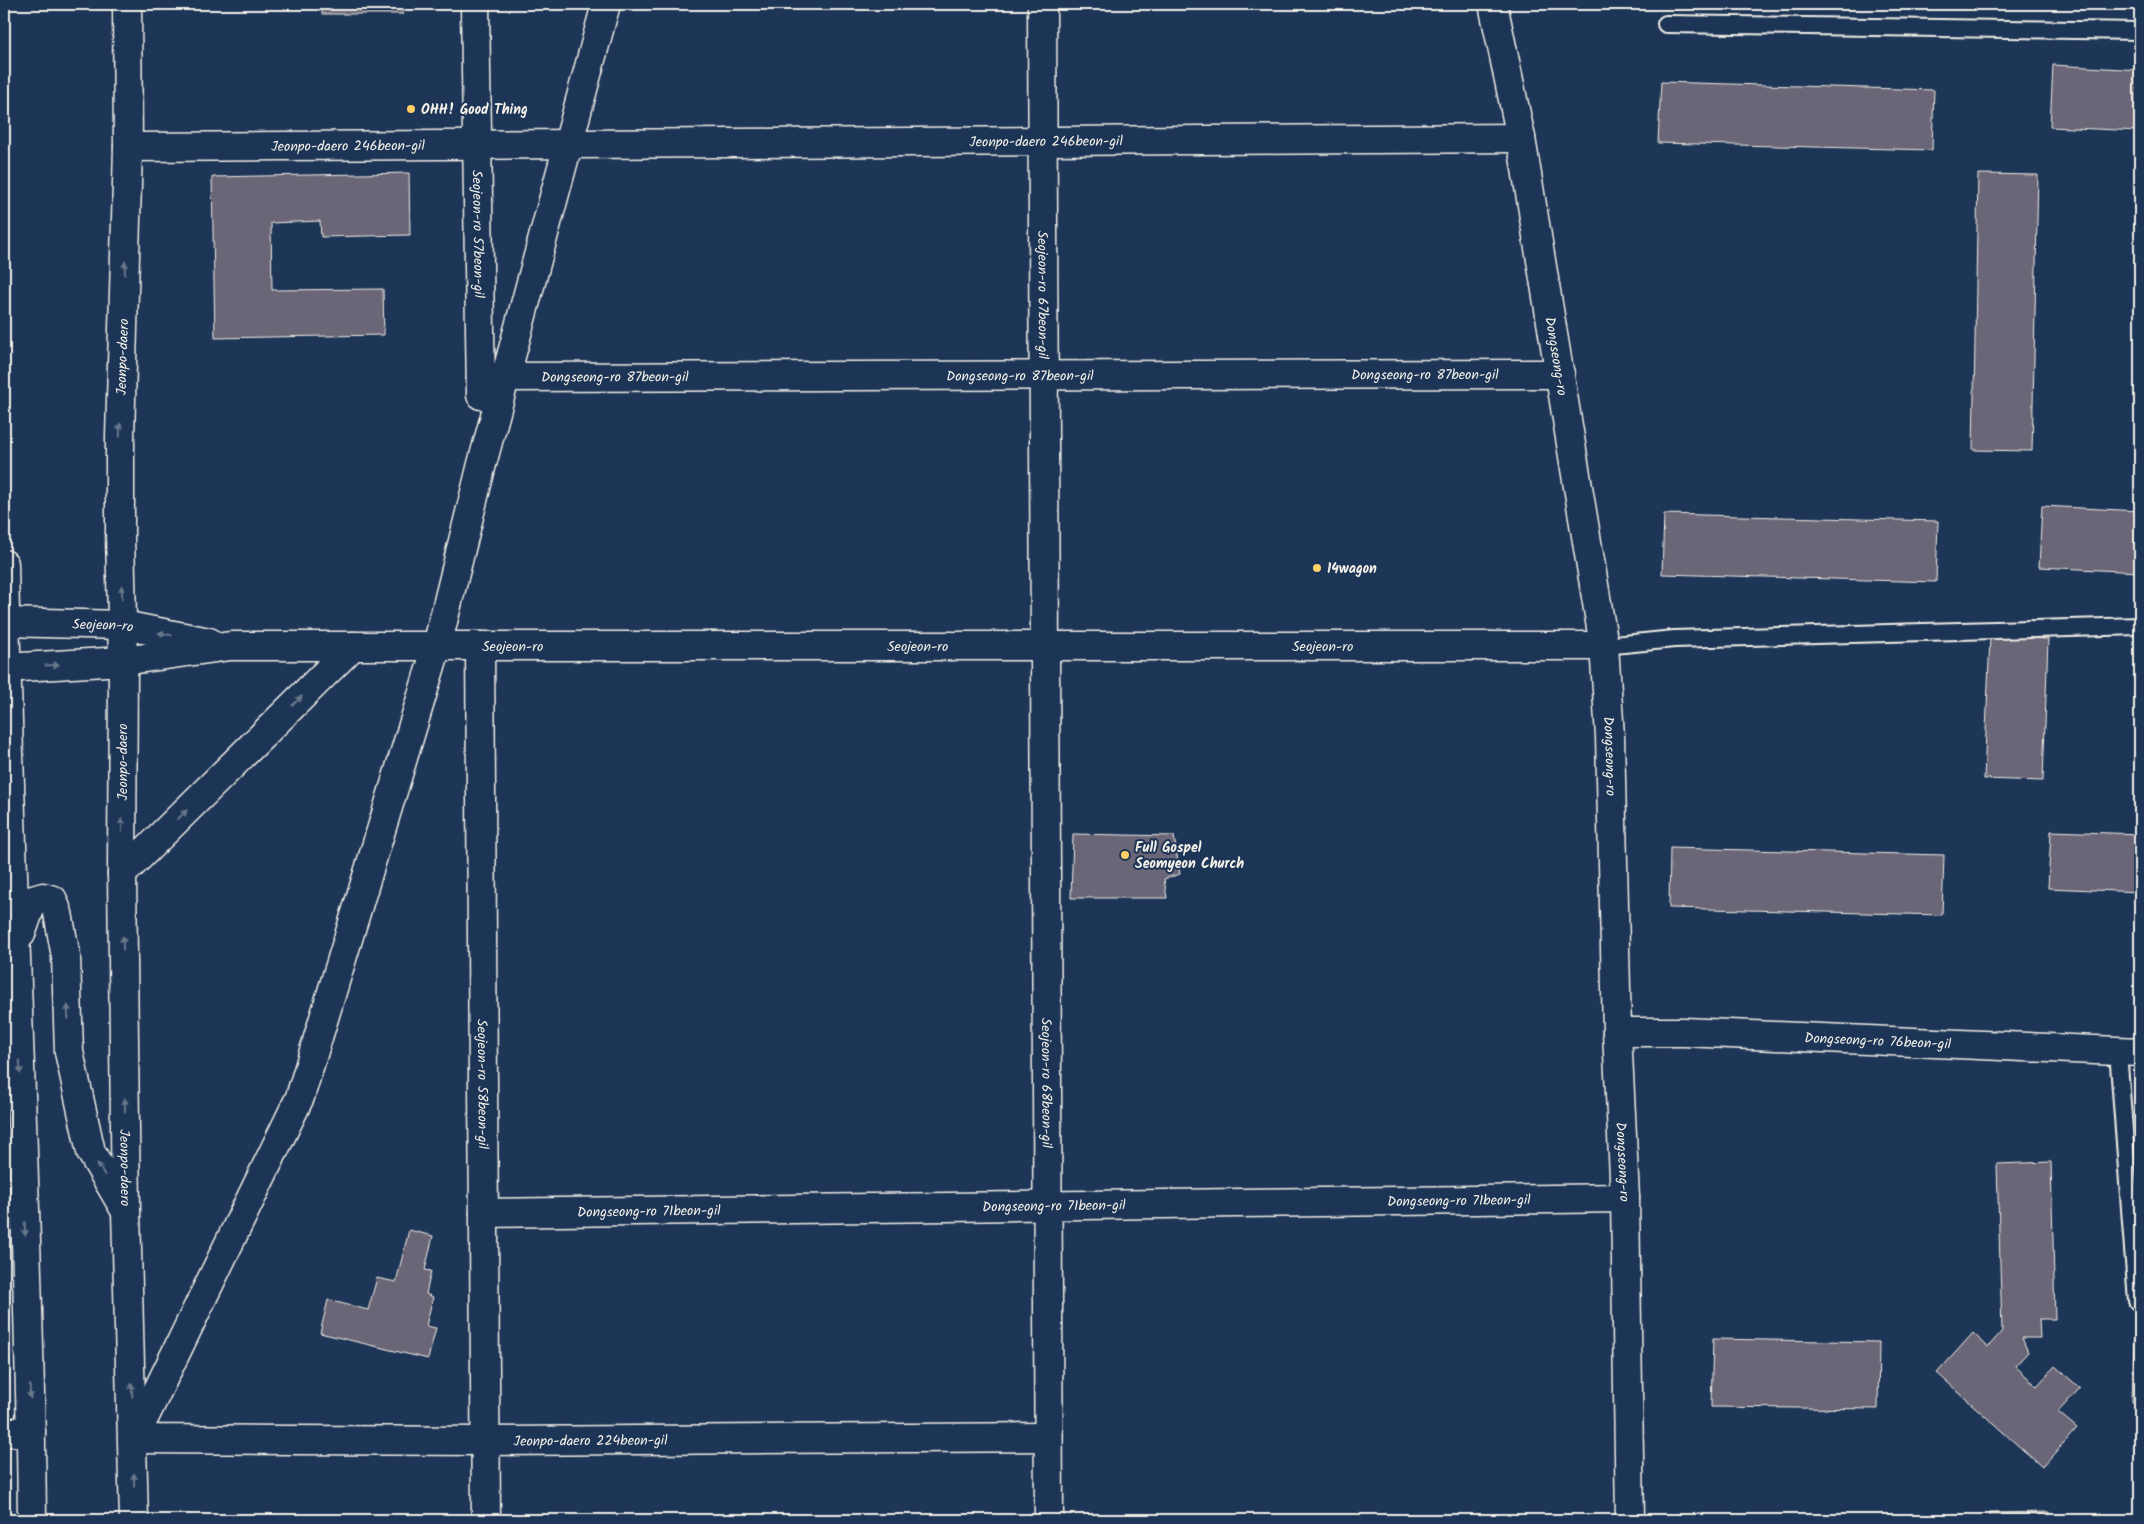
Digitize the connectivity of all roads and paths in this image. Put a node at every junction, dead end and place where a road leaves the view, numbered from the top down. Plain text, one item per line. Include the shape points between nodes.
1 (127, 4) edge
2 (475, 4) edge
3 (606, 4) edge
4 (1042, 4) edge
5 (1493, 4) edge
6 (1666, 24) dead end
7 (2140, 31) edge
8 (1521, 138) junction
9 (1042, 140) junction
10 (477, 144) junction
11 (569, 144) junction
12 (128, 147) junction
13 (1560, 374) junction
14 (1044, 375) junction
15 (494, 377) junction
16 (4, 564) edge
17 (4, 622) edge
18 (123, 626) junction
19 (2140, 626) edge
20 (230, 646) junction
21 (353, 646) junction
22 (437, 646) junction
23 (480, 646) junction
24 (1046, 646) junction
25 (1604, 646) junction
26 (123, 661) junction
27 (5, 668) edge
28 (122, 874) junction
29 (9, 888) edge
30 (16, 948) junction
31 (1617, 1032) junction
32 (2129, 1051) edge
33 (1625, 1198) junction
34 (1048, 1206) junction
35 (126, 1211) junction
36 (484, 1213) junction
37 (2140, 1301) edge
38 (4, 1432) edge
39 (31, 1432) junction
40 (1048, 1437) junction
41 (134, 1439) junction
42 (485, 1441) junction
43 (32, 1520) edge
44 (134, 1520) edge
45 (486, 1520) edge
46 (1049, 1520) edge
47 (1630, 1520) edge

1 - 12 street, Jeonpo-daero
2 - 10 street, Seojeon-ro 57beon-gil
3 - 11 street
4 - 9 street, Seojeon-ro 67beon-gil
5 - 8 street, Dongseong-ro
6 - 7 lane
8 - 9 street, Jeonpo-daero 246beon-gil
8 - 13 street, Dongseong-ro
9 - 11 street, Jeonpo-daero 246beon-gil
9 - 14 street, Seojeon-ro 67beon-gil
10 - 11 street, Jeonpo-daero 246beon-gil
10 - 12 street, Jeonpo-daero 246beon-gil
10 - 15 street, Seojeon-ro 57beon-gil
11 - 15 street
18 -> 12 street, Jeonpo-daero via 120,437
13 - 14 street, Dongseong-ro 87beon-gil
13 - 25 street, Dongseong-ro
14 - 15 street, Dongseong-ro 87beon-gil
14 - 24 street, Seojeon-ro 67beon-gil
15 - 22 street, Seojeon-ro 57beon-gil via 482,464
16 - 17 street
17 - 18 street, Seojeon-ro
17 - 27 street
20 -> 18 street, Seojeon-ro
18 - 26 street, Jeonpo-daero
19 - 25 lane via 1674,639
20 - 21 street, Seojeon-ro
20 - 26 street, Seojeon-ro
21 - 22 street, Seojeon-ro
28 -> 21 street
22 - 23 street, Seojeon-ro
22 - 41 street, Seojeon-ro 57beon-gil via 300,1096
23 - 24 street, Seojeon-ro
23 - 36 street, Seojeon-ro 58beon-gil
24 - 25 street, Seojeon-ro
24 - 34 street, Seojeon-ro 68beon-gil
25 - 31 street, Dongseong-ro via 1610,736
27 -> 26 street, Seojeon-ro
28 -> 26 street, Jeonpo-daero
27 - 29 street
35 -> 28 street, Jeonpo-daero
29 - 30 street
35 -> 30 street via 91,1152 69,1052 66,957 53,900 43,897 33,900
30 -> 39 street
31 - 32 street, Dongseong-ro 76beon-gil
31 - 33 street, Dongseong-ro
32 - 37 lane via 2137,1301
33 - 34 street, Dongseong-ro 71beon-gil
33 - 47 street, Dongseong-ro
34 - 36 street, Dongseong-ro 71beon-gil
34 - 40 street, Seojeon-ro 68beon-gil
41 -> 35 street, Jeonpo-daero
36 - 42 street, Seojeon-ro 58beon-gil
38 - 39 street
39 - 43 street
40 - 42 street, Jeonpo-daero 224beon-gil
40 - 46 street, Seojeon-ro 68beon-gil
41 - 42 street, Jeonpo-daero 224beon-gil
44 -> 41 street, Jeonpo-daero
42 - 45 street, Seojeon-ro 58beon-gil

